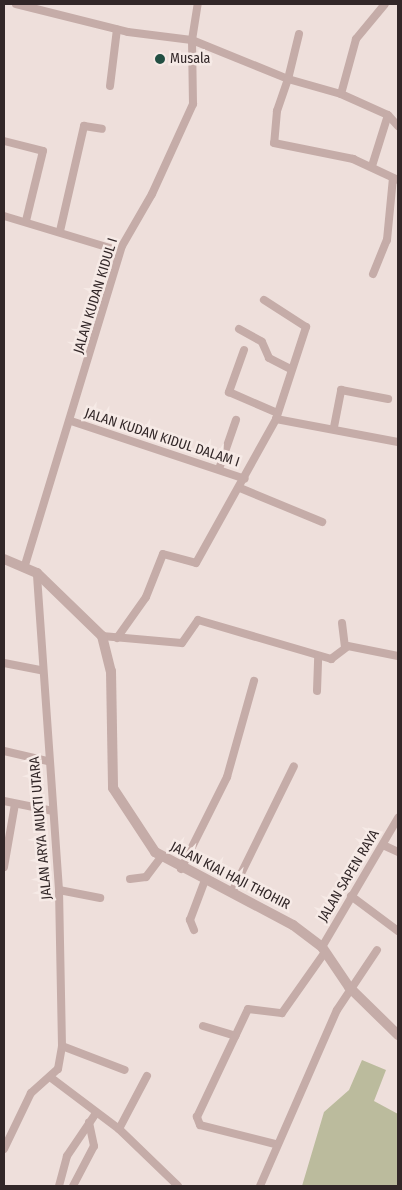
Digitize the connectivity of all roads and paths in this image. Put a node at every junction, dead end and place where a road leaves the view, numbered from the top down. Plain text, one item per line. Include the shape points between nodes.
1 (16, 4) edge
2 (198, 4) edge
3 (385, 4) edge
4 (117, 29) junction
5 (299, 34) dead end
6 (192, 40) junction
7 (288, 79) junction
8 (110, 86) dead end
9 (341, 94) junction
10 (388, 115) junction
11 (398, 126) edge
12 (102, 128) dead end
13 (4, 141) edge
14 (372, 166) junction
15 (396, 179) edge
16 (4, 216) edge
17 (26, 221) junction
18 (60, 231) junction
19 (120, 251) junction
20 (373, 274) dead end
21 (264, 300) dead end
22 (239, 329) dead end
23 (244, 350) dead end
24 (291, 369) junction
25 (388, 399) dead end
26 (276, 415) junction
27 (236, 420) dead end
28 (71, 421) junction
29 (334, 427) junction
30 (398, 442) edge
31 (219, 469) junction
32 (245, 479) junction
33 (240, 488) junction
34 (322, 522) dead end
35 (4, 559) edge
36 (25, 565) junction
37 (37, 573) junction
38 (342, 623) dead end
39 (102, 636) junction
40 (117, 638) junction
41 (345, 646) junction
42 (318, 656) junction
43 (398, 656) edge
44 (4, 663) edge
45 (41, 670) junction
46 (254, 680) dead end
47 (317, 691) dead end
48 (4, 751) edge
49 (47, 761) junction
50 (294, 766) dead end
51 (4, 801) edge
52 (15, 804) junction
53 (53, 811) junction
54 (398, 818) edge
55 (383, 845) junction
56 (398, 852) edge
57 (162, 858) junction
58 (4, 867) edge
59 (181, 869) junction
60 (130, 879) dead end
61 (205, 880) junction
62 (60, 890) junction
63 (232, 892) junction
64 (351, 896) junction
65 (100, 898) dead end
66 (194, 930) dead end
67 (398, 931) edge
68 (324, 949) junction
69 (377, 950) dead end
70 (349, 987) junction
71 (203, 1026) dead end
72 (398, 1034) edge
73 (235, 1036) junction
74 (62, 1046) junction
75 (125, 1070) dead end
76 (147, 1076) dead end
77 (50, 1077) junction
78 (96, 1113) junction
79 (89, 1123) junction
80 (119, 1129) junction
81 (275, 1144) junction
82 (4, 1150) edge
83 (59, 1186) edge
84 (73, 1186) edge
85 (178, 1186) edge
86 (260, 1186) edge

1 - 4 street
2 - 6 street, JALAN KUDAN KIDUL I
3 - 9 street via 356,39
4 - 6 street
4 - 8 street
5 - 7 street
6 - 7 street
6 - 19 street, JALAN KUDAN KIDUL I via 194,94 188,120
7 - 9 street
7 - 14 street via 277,111 274,143
9 - 10 street
10 - 11 street
10 - 14 street
12 - 18 street via 84,126
13 - 17 street via 43,151
14 - 15 street
15 - 20 street via 387,240
16 - 17 street
17 - 18 street
18 - 19 street
19 - 28 street, JALAN KUDAN KIDUL I
21 - 24 street via 306,324
22 - 24 street via 262,342 269,358
23 - 26 street via 228,392
24 - 26 street
25 - 29 street via 341,390
26 - 29 street
26 - 32 street
27 - 31 street
28 - 31 street, JALAN KUDAN KIDUL DALAM I
28 - 36 street, JALAN KUDAN KIDUL I
29 - 30 street
31 - 32 street, JALAN KUDAN KIDUL DALAM I
32 - 33 street
33 - 34 street
33 - 40 street via 196,563 163,554 146,597
35 - 36 street
36 - 37 street
37 - 39 street
37 - 45 street, JALAN ARYA MUKTI UTARA
38 - 41 street
39 - 40 street
39 - 57 street, JALAN KIAI HAJI THOHIR via 110,671 113,788
40 - 42 street via 182,643 198,620
41 - 42 street via 335,659
41 - 43 street
42 - 47 street
44 - 45 street
45 - 49 street, JALAN ARYA MUKTI UTARA
46 - 59 street via 227,777
48 - 49 street
49 - 53 street, JALAN ARYA MUKTI UTARA
50 - 63 street
51 - 52 street
52 - 53 street
52 - 58 street
53 - 62 street, JALAN ARYA MUKTI UTARA
54 - 55 street, JALAN SAPEN RAYA
55 - 56 street
55 - 64 street, JALAN SAPEN RAYA
57 - 59 street, JALAN KIAI HAJI THOHIR
57 - 60 street via 146,877
59 - 61 street, JALAN KIAI HAJI THOHIR
61 - 63 street, JALAN KIAI HAJI THOHIR
61 - 66 street via 190,920
62 - 65 street
62 - 74 street, JALAN ARYA MUKTI UTARA
63 - 68 street, JALAN KIAI HAJI THOHIR via 293,925
64 - 67 street
64 - 68 street, JALAN SAPEN RAYA
68 - 70 street, JALAN KIAI HAJI THOHIR
68 - 73 street, JALAN SAPEN RAYA via 282,1013 248,1009
69 - 70 street
70 - 72 street, JALAN KIAI HAJI THOHIR
70 - 81 street
71 - 73 street
73 - 81 street via 197,1121
74 - 75 street
74 - 77 street, JALAN ARYA MUKTI UTARA via 60,1065
76 - 80 street
77 - 78 street
77 - 82 street via 31,1094
78 - 79 street
78 - 80 street
79 - 83 street via 65,1161
79 - 84 street via 94,1146
80 - 85 street
81 - 86 street

